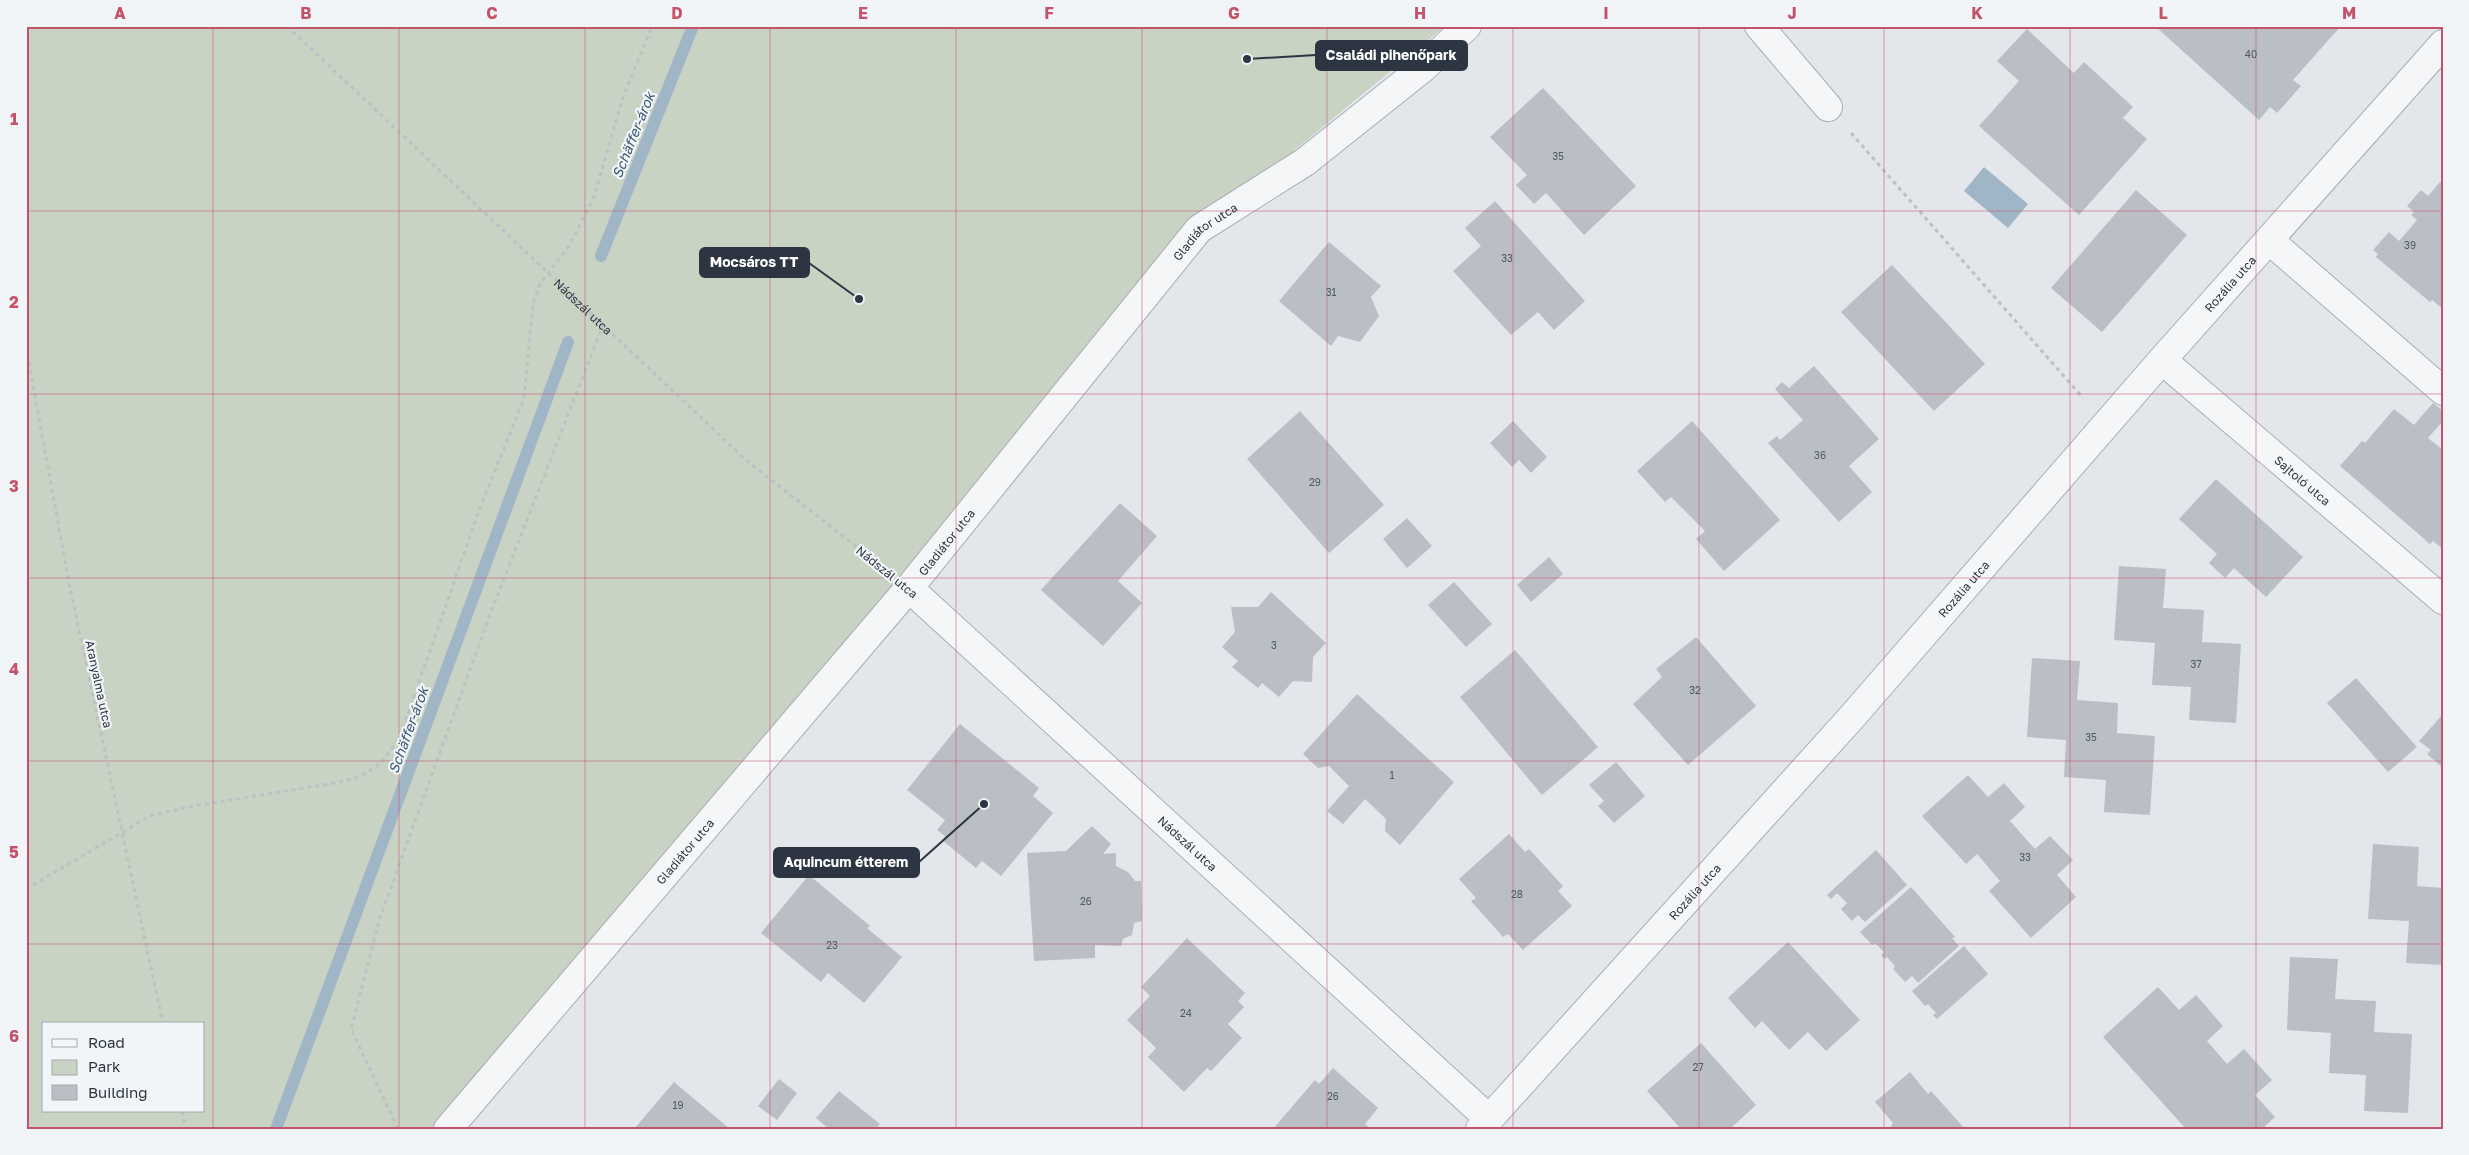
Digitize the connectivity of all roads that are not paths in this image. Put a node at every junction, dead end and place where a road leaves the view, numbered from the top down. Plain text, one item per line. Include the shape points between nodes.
1 (1468, 26) edge
2 (1759, 26) edge
3 (2443, 44) edge
4 (1828, 107) road end
5 (2269, 240) junction
6 (2162, 360) junction
7 (2443, 391) edge
8 (909, 588) junction
9 (2443, 600) edge
10 (1484, 1123) edge
11 (448, 1129) edge

1 - 8 street, Gladiátor utca via 1423,68 1305,162 1199,228
2 - 4 street
3 - 5 street, Rozália utca
5 - 6 street, Rozália utca
5 - 7 street
6 - 9 street, Sajtoló utca
6 - 10 street, Rozália utca via 1851,718
8 - 10 street, Nádszál utca
8 - 11 street, Gladiátor utca

